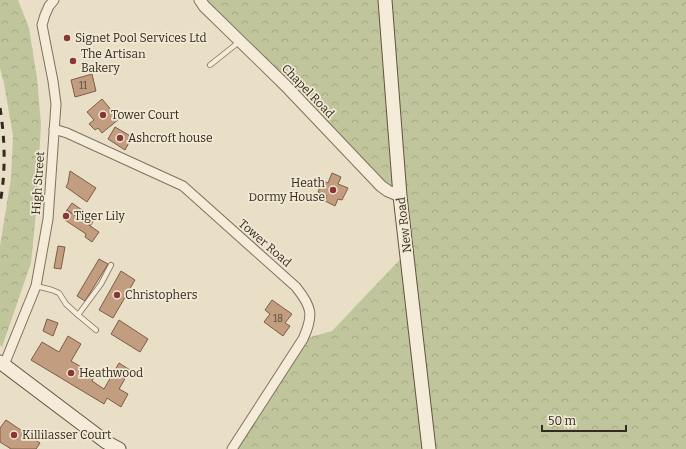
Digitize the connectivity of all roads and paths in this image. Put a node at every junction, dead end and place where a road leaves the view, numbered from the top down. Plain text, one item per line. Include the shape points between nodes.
1 (54, 0) edge
2 (200, 0) edge
3 (385, 0) edge
4 (241, 41) junction
5 (210, 65) dead end
6 (54, 129) junction
7 (400, 196) junction
8 (111, 264) dead end
9 (36, 286) junction
10 (78, 315) junction
11 (96, 330) dead end
12 (1, 367) edge
13 (118, 449) edge
14 (232, 449) edge
15 (429, 449) edge

1 - 6 street, High Street via 42,25 56,104
2 - 4 street, Chapel Road
3 - 7 main road, New Road
4 - 5 lane
4 - 7 street, Chapel Road via 381,186
6 - 9 street, High Street via 48,219
6 - 14 street, Tower Road via 183,186 296,286 306,298 310,313 309,326 303,339
7 - 15 main road, New Road
8 - 10 lane via 101,284
9 - 10 lane via 59,293
9 - 12 street, High Street
10 - 11 lane
12 - 13 main road

